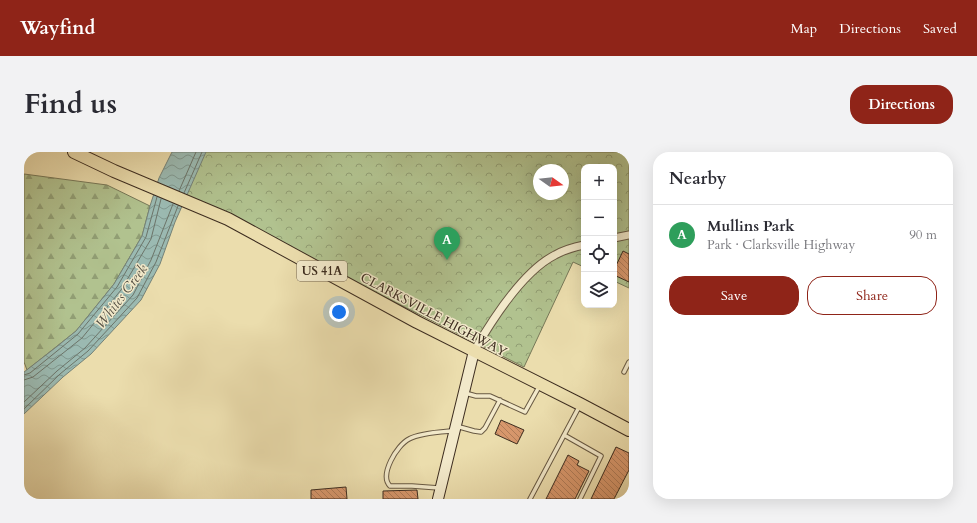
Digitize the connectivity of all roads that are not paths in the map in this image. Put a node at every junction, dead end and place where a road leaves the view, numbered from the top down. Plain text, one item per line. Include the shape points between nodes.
1 (74, 152) edge
2 (629, 235) edge
3 (617, 237) edge
4 (581, 246) edge
5 (474, 351) junction
6 (629, 362) edge
7 (624, 372) dead end
8 (540, 384) junction
9 (463, 393) junction
10 (500, 400) junction
11 (580, 404) junction
12 (454, 428) junction
13 (629, 430) edge
14 (564, 436) junction
15 (440, 488) junction
16 (438, 499) edge
17 (530, 499) edge
18 (580, 499) edge

1 - 5 main road, CLARKSVILLE HIGHWAY / US 41A via 228,219
2 - 3 street
4 - 5 street via 553,255 524,280
5 - 8 main road, CLARKSVILLE HIGHWAY / US 41A
5 - 9 street
6 - 7 lane
8 - 10 lane via 526,412
8 - 11 main road, CLARKSVILLE HIGHWAY / US 41A
9 - 10 lane via 490,396
9 - 12 street
10 - 12 lane via 481,432
11 - 13 main road, CLARKSVILLE HIGHWAY / US 41A
11 - 14 lane
12 - 15 street
12 - 15 lane via 409,439 390,463 386,475 390,486
14 - 17 lane
14 - 18 lane via 601,456
15 - 16 street

